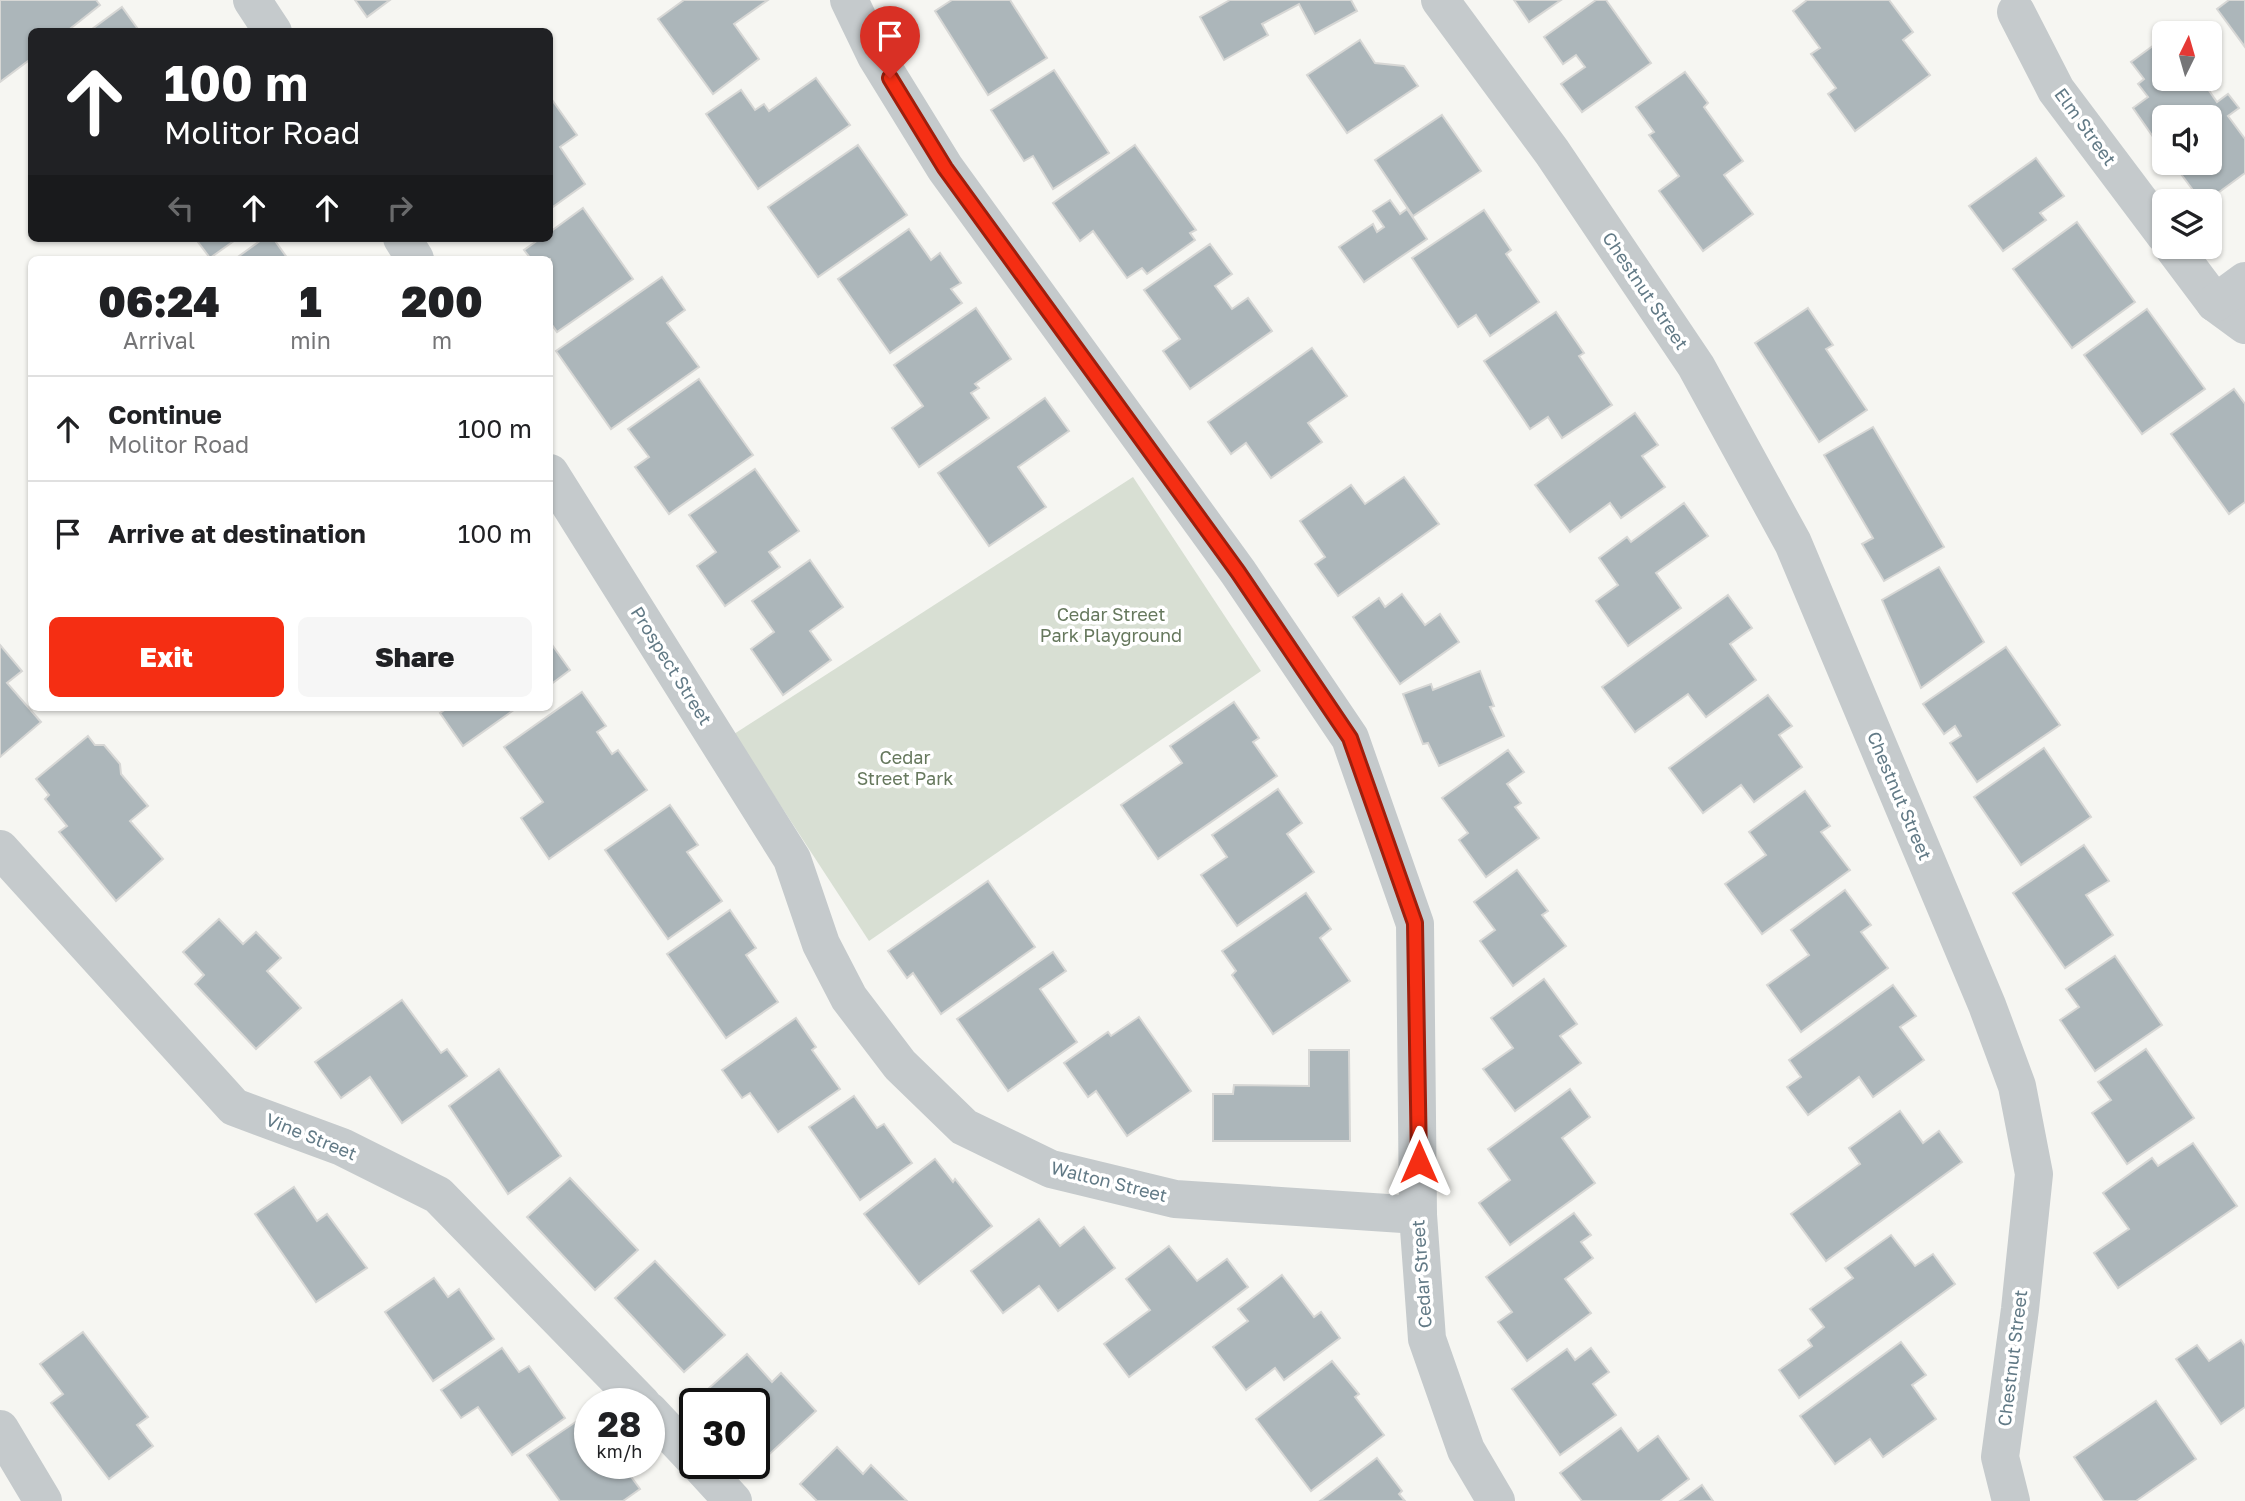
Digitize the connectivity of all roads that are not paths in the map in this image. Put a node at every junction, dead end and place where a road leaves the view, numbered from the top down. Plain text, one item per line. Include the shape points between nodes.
1 (252, 0) edge
2 (849, 0) edge
3 (1440, 0) edge
4 (2016, 12) dead end
5 (270, 28) edge
6 (2152, 218) edge
7 (2186, 259) edge
8 (2235, 303) edge
9 (553, 478) edge
10 (0, 849) edge
11 (792, 859) joint
12 (1418, 1215) junction
13 (626, 1388) edge
14 (665, 1428) edge
15 (0, 1429) edge
16 (679, 1443) edge
17 (713, 1479) edge
18 (43, 1501) edge
19 (733, 1501) edge
20 (1496, 1501) edge
21 (2011, 1501) edge

1 - 5 street
2 - 12 street, Cedar Street via 876,56 945,168 1238,572 1350,738 1415,923
3 - 21 street, Chestnut Street via 1552,152 1696,366 1793,543 1987,1004 2017,1086 2034,1174 2000,1457
4 - 6 street, Elm Street via 2056,90
7 - 8 street
9 - 11 street, Prospect Street
10 - 13 street, Vine Street via 234,1107 342,1147 438,1195
11 - 12 street, Walton Street via 821,944 849,998 900,1065 964,1127 1051,1169 1175,1199
12 - 20 street, Cedar Street via 1427,1339 1466,1450
14 - 16 street
15 - 18 street
17 - 19 street

